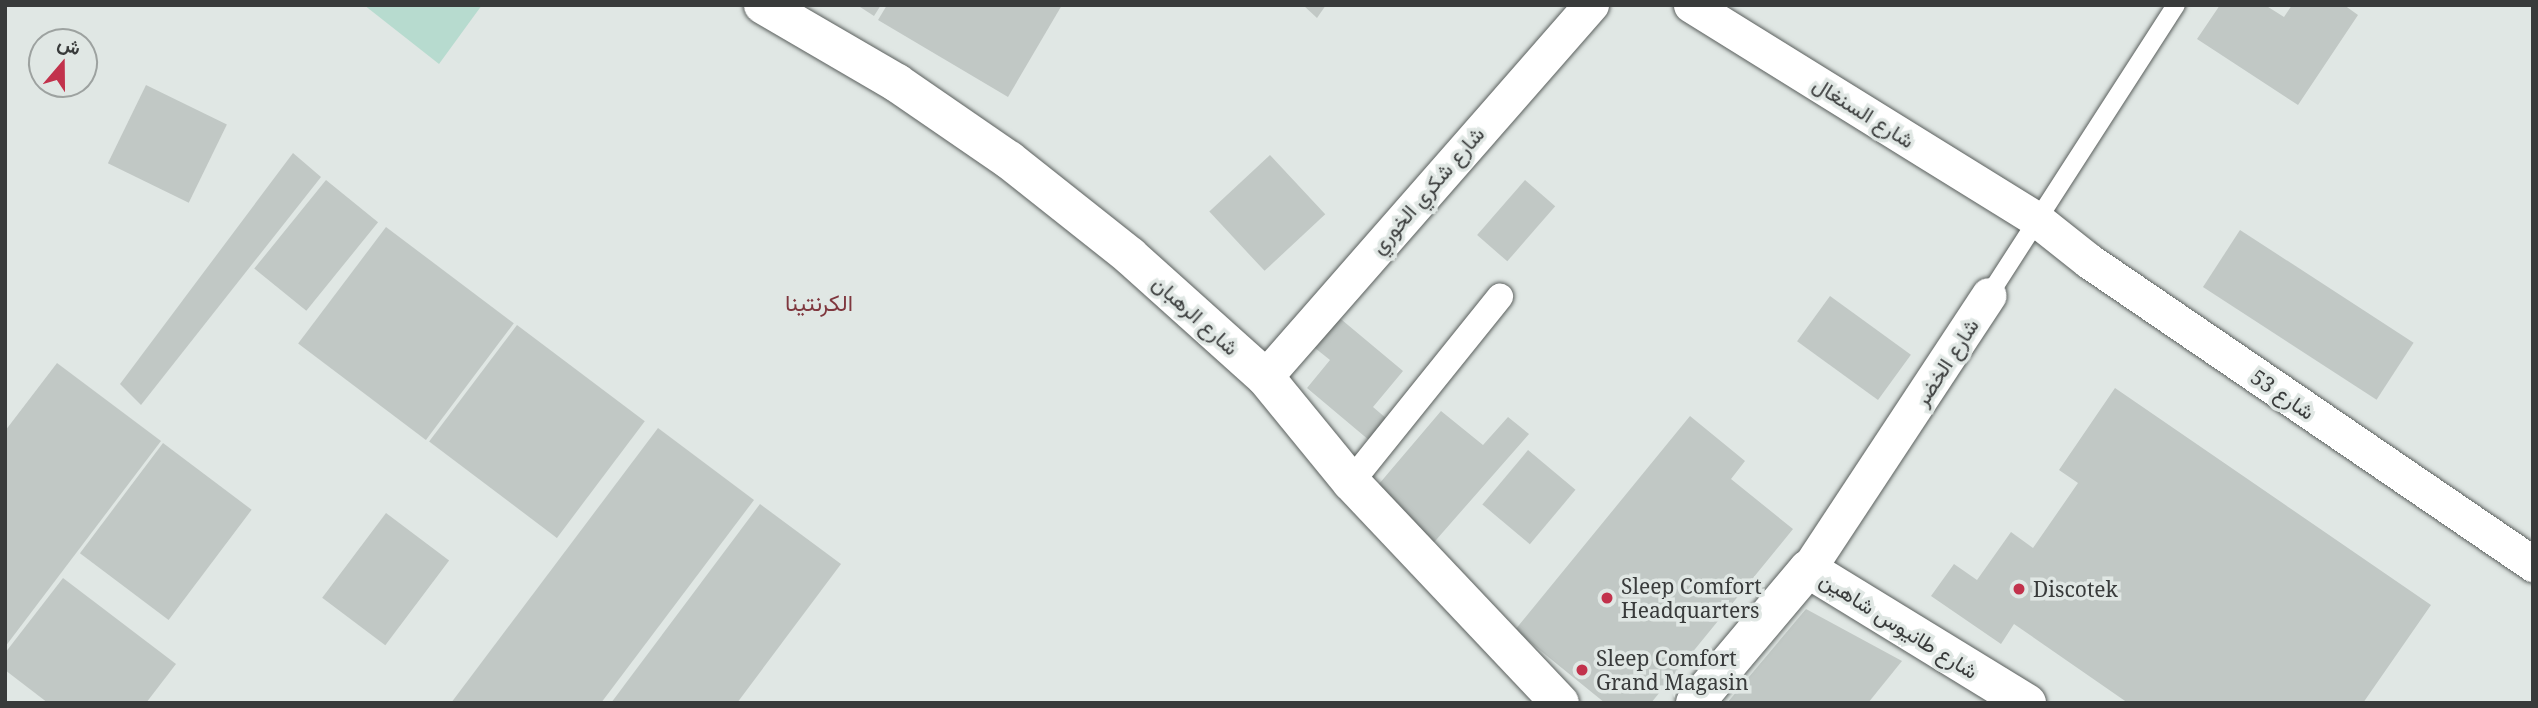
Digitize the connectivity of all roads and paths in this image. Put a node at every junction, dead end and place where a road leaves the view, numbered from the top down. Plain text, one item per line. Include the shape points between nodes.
1 (1591, 5) edge
2 (1691, 5) edge
3 (2176, 5) edge
4 (773, 8) edge
5 (2036, 219) junction
6 (1989, 295) joint
7 (1500, 297) dead end
8 (1265, 377) junction
9 (1351, 482) junction
10 (2533, 564) edge
11 (1808, 569) junction
12 (1560, 703) edge
13 (1695, 703) edge
14 (2027, 703) edge

1 - 8 street, شارع شكري الخوري
2 - 5 street, شارع السنغال
3 - 5 lane, شارع الخضر
4 - 8 street, شارع الرهبان via 897,83 1009,160 1130,256
5 - 6 lane, شارع الخضر
5 - 10 street, شارع 53 via 2089,261
6 - 11 street, شارع الخضر
7 - 9 street
8 - 9 street, شارع الرهبان
9 - 12 street, شارع الرهبان
11 - 13 street, شارع الخضر
11 - 14 street, شارع طانيوس شاهين

